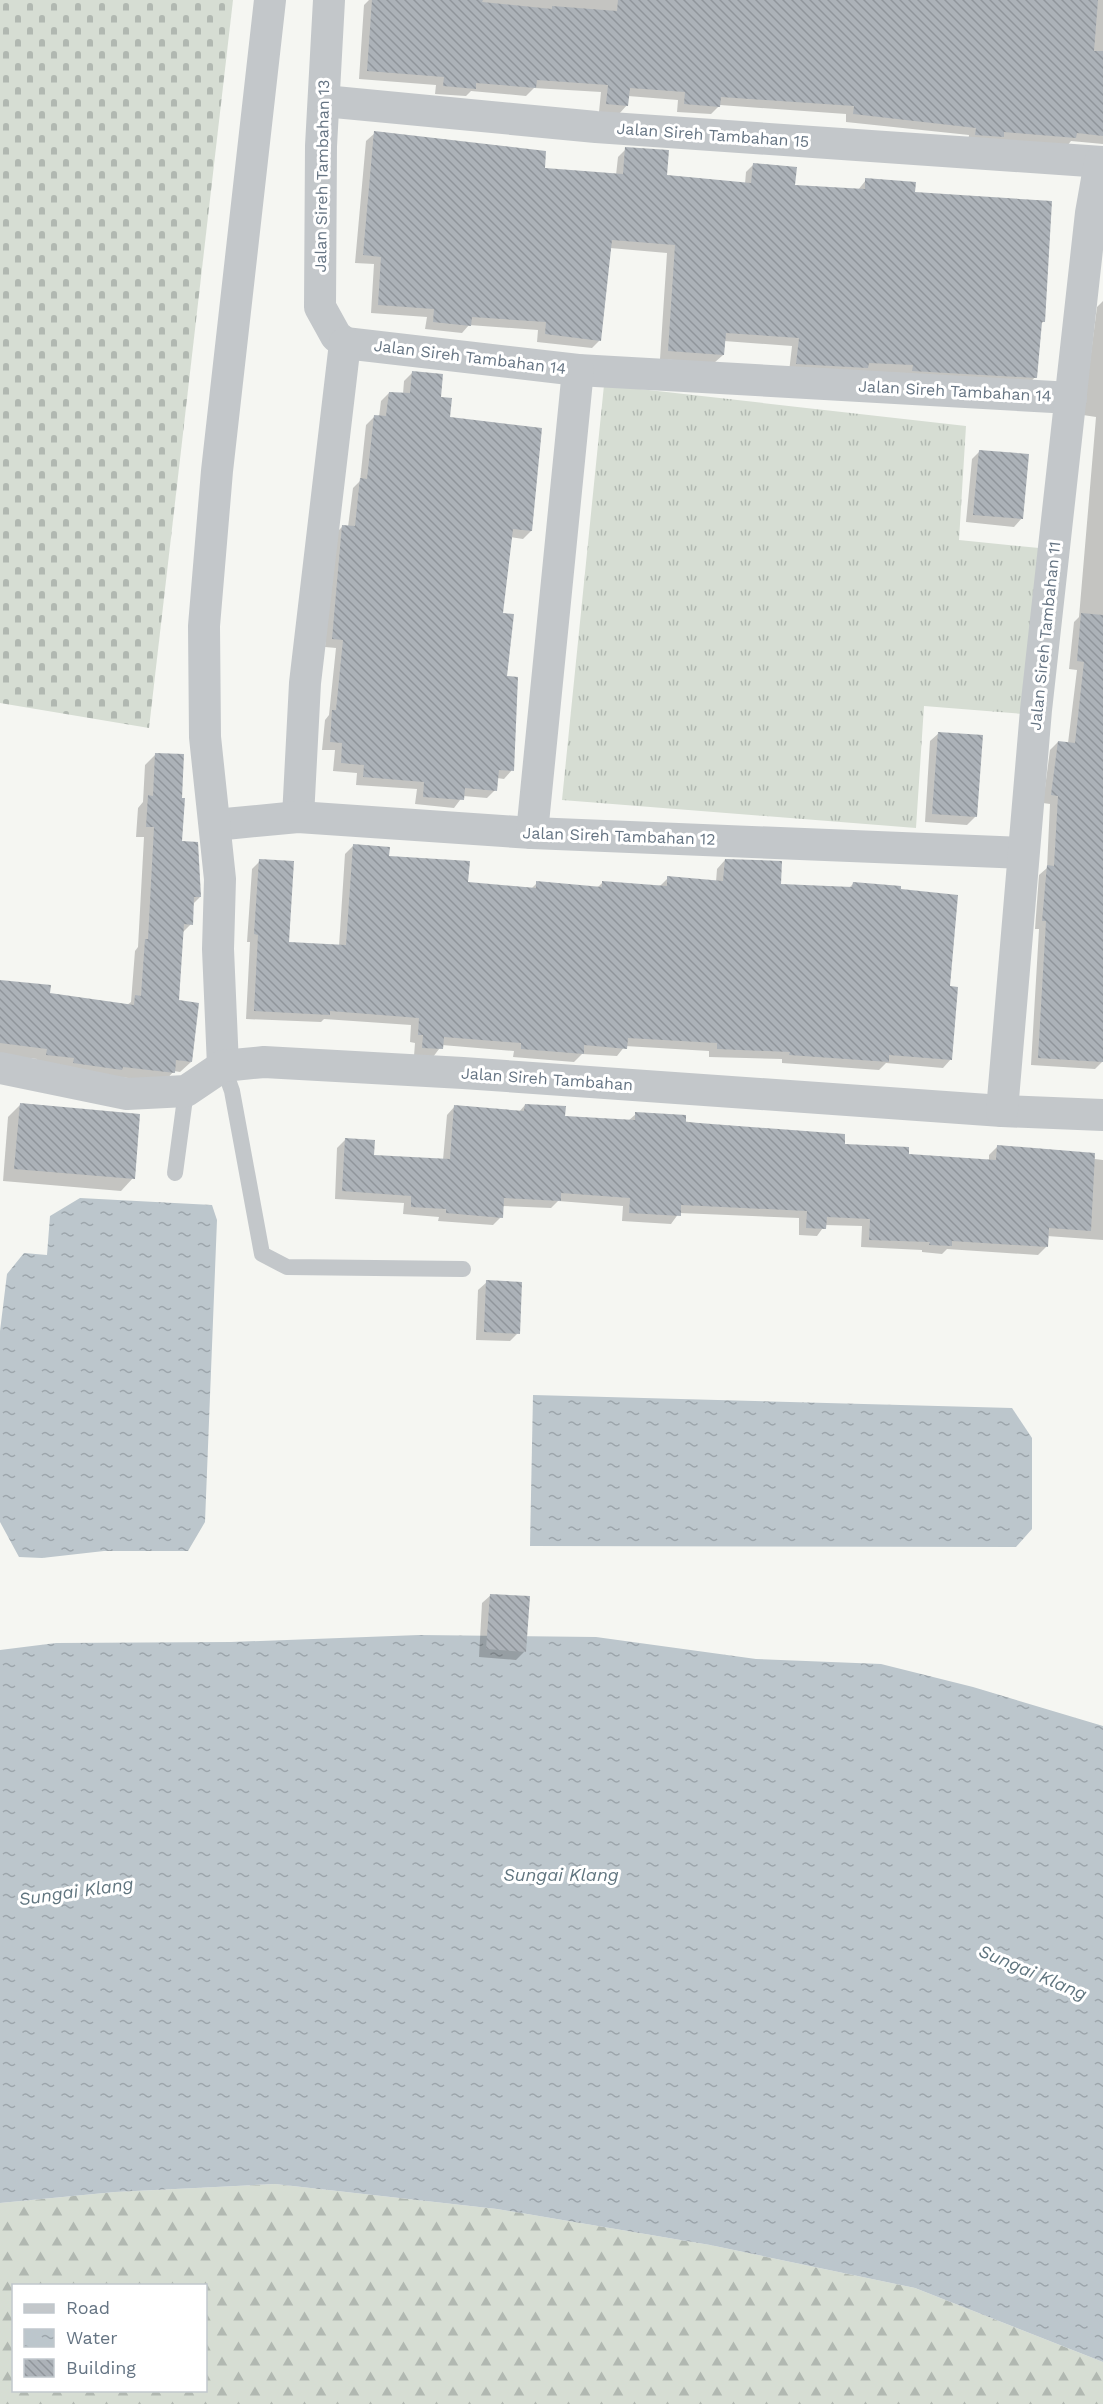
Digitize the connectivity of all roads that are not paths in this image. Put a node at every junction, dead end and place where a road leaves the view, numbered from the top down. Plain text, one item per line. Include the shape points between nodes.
1 (270, 0) edge
2 (329, 0) edge
3 (324, 101) junction
4 (1102, 162) edge
5 (345, 343) junction
6 (578, 370) junction
7 (1071, 398) junction
8 (298, 817) junction
9 (215, 825) junction
10 (532, 833) junction
11 (1023, 853) junction
12 (223, 1066) junction
13 (0, 1068) edge
14 (186, 1091) junction
15 (1002, 1111) junction
16 (1103, 1115) edge
17 (175, 1173) dead end
18 (462, 1269) dead end

1 - 9 street via 204,626 205,737
2 - 3 street, Jalan Sireh Tambahan 13
3 - 4 street, Jalan Sireh Tambahan 15 via 596,127
3 - 5 street, Jalan Sireh Tambahan 13 via 320,307 336,336
4 - 7 street, Jalan Sireh Tambahan 11 via 1091,213
5 - 6 street, Jalan Sireh Tambahan 14
5 - 8 street via 305,683
6 - 7 street, Jalan Sireh Tambahan 14
6 - 10 street
7 - 11 street, Jalan Sireh Tambahan 11
8 - 9 street, Jalan Sireh Tambahan 12
8 - 10 street, Jalan Sireh Tambahan 12
9 - 12 street via 220,879 218,949
10 - 11 street, Jalan Sireh Tambahan 12
11 - 15 street, Jalan Sireh Tambahan 11
12 - 14 street, Jalan Sireh Tambahan
12 - 15 street, Jalan Sireh Tambahan via 264,1062 463,1073
12 - 18 lane via 232,1091 262,1254 287,1267
13 - 14 street via 127,1094
14 - 17 lane
15 - 16 street, Jalan Sireh Tambahan

